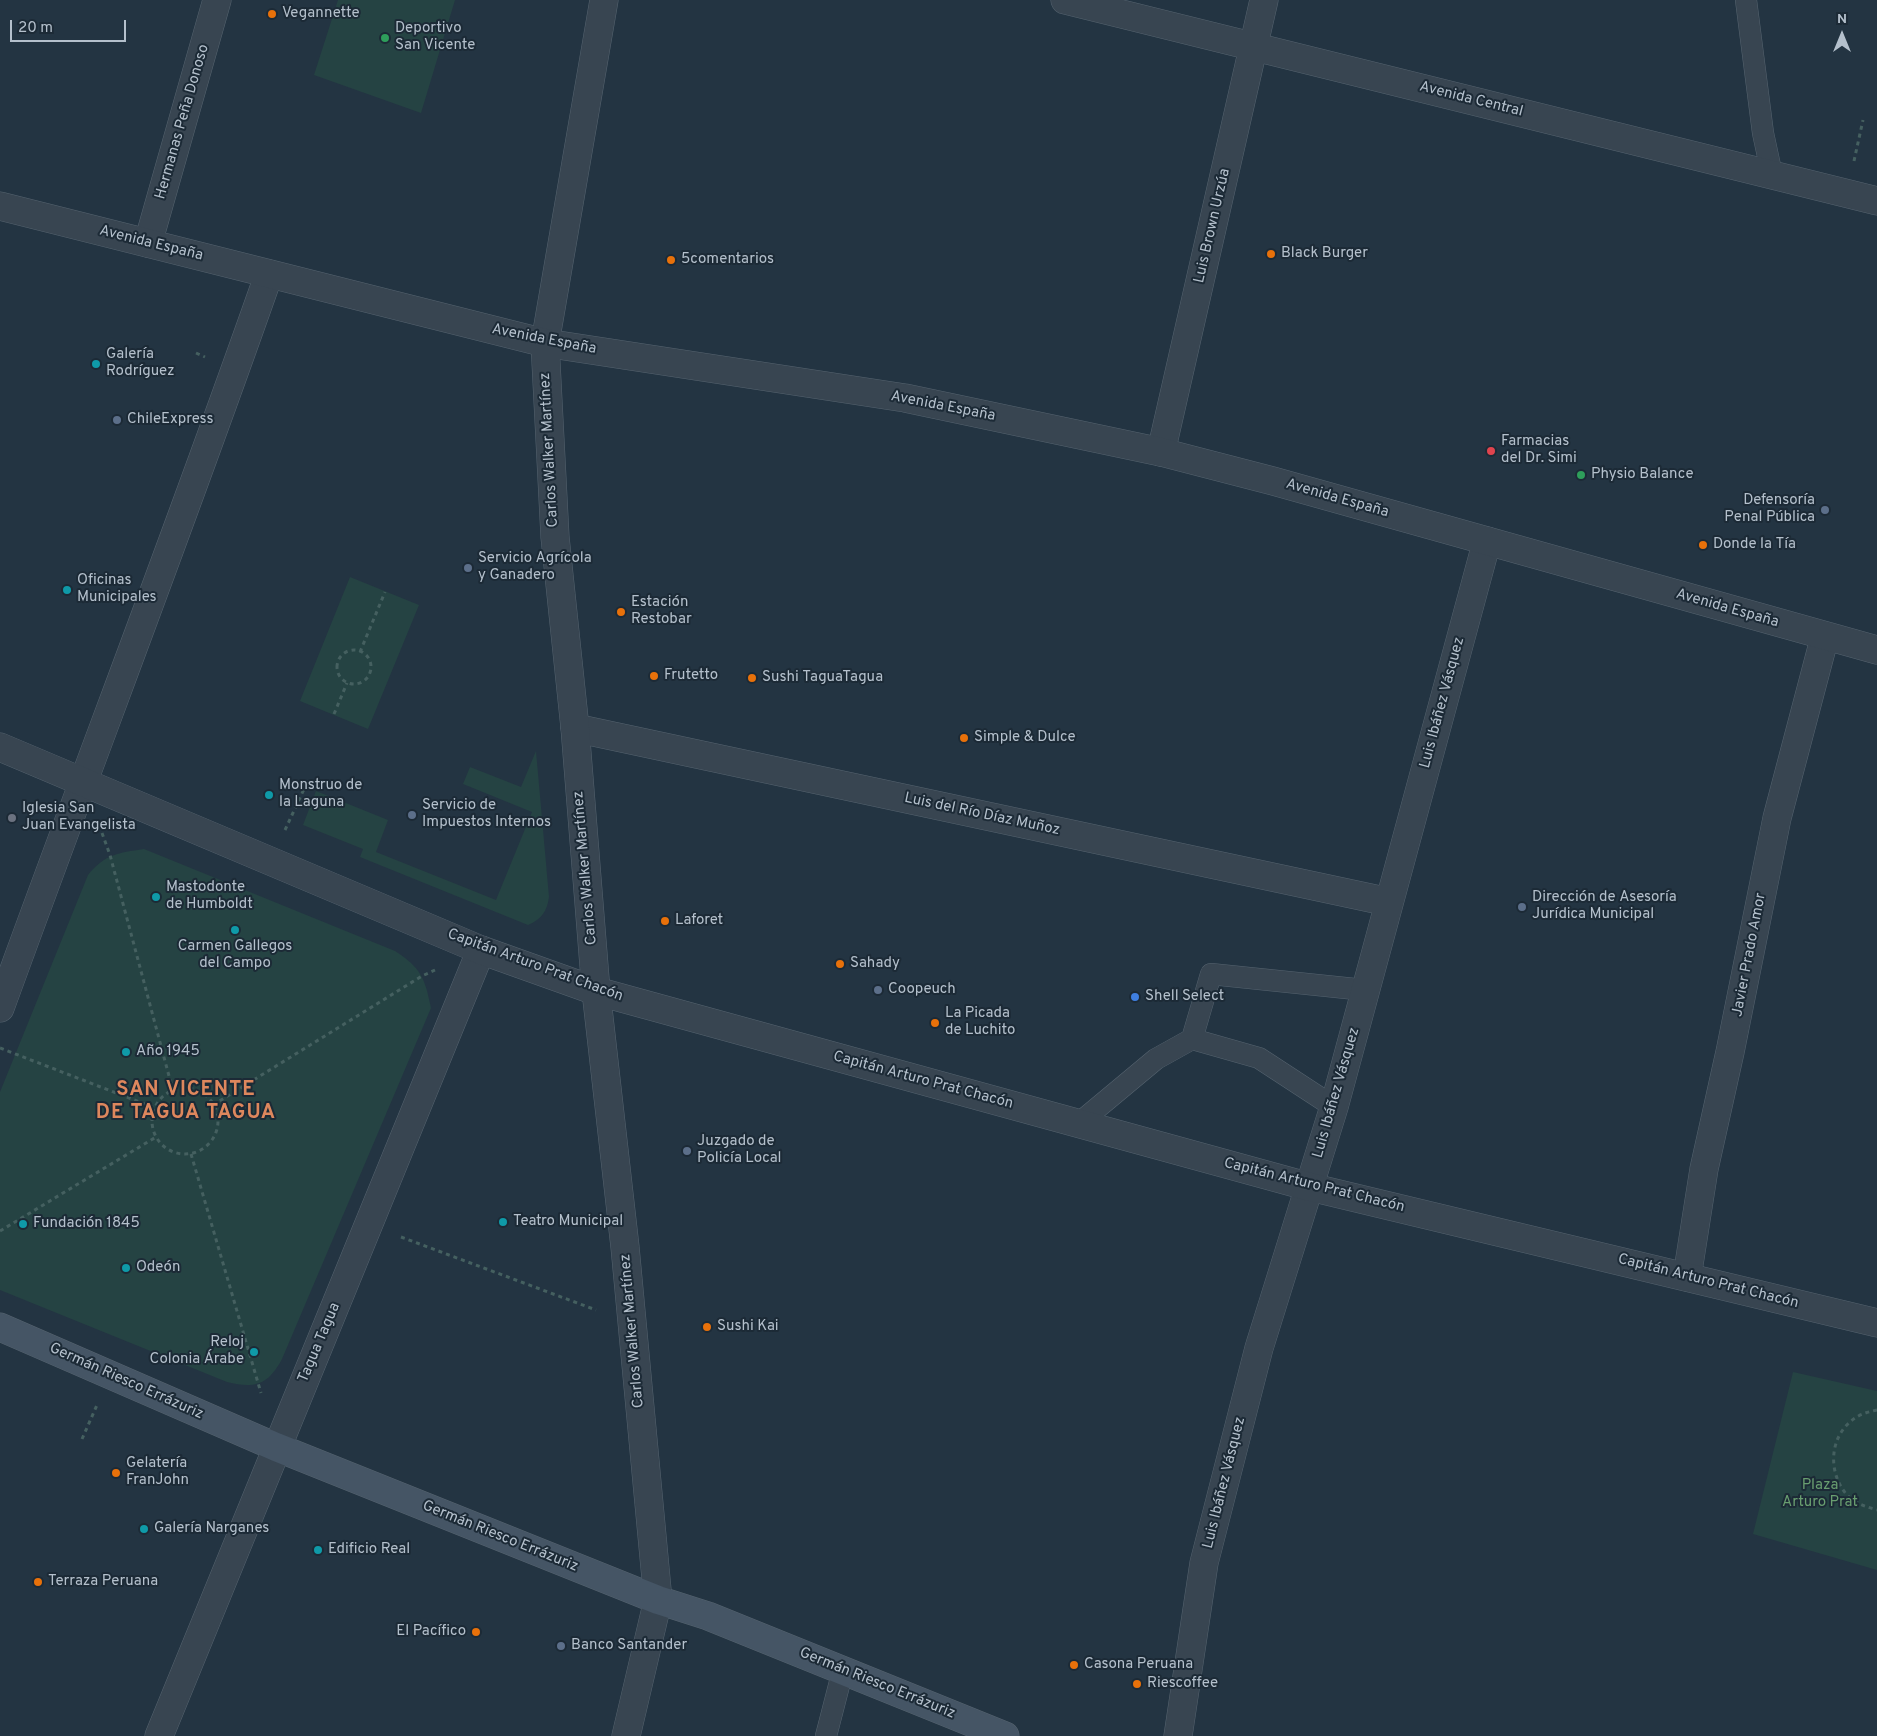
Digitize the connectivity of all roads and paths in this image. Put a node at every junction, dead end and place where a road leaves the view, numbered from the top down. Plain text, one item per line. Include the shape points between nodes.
1 (217, 0) edge
2 (604, 0) edge
3 (1065, 0) edge
4 (1264, 0) edge
5 (1746, 0) edge
6 (1254, 46) junction
7 (1863, 120) dead end
8 (1856, 153) dead end
9 (1772, 175) junction
10 (1877, 201) edge
11 (0, 206) edge
12 (148, 243) junction
13 (269, 274) junction
14 (545, 343) junction
15 (1161, 452) junction
16 (1487, 541) junction
17 (384, 592) dead end
18 (1825, 636) junction
19 (1877, 650) edge
20 (360, 652) junction
21 (347, 683) junction
22 (334, 714) dead end
23 (575, 728) junction
24 (0, 746) edge
25 (82, 781) junction
26 (305, 787) dead end
27 (272, 860) junction
28 (1389, 902) junction
29 (481, 950) junction
30 (1365, 990) junction
31 (596, 991) junction
32 (0, 1008) edge
33 (1192, 1040) junction
34 (0, 1048) edge
35 (172, 1091) junction
36 (213, 1105) junction
37 (1334, 1107) junction
38 (155, 1108) junction
39 (1078, 1124) junction
40 (156, 1137) junction
41 (191, 1154) junction
42 (1310, 1187) junction
43 (370, 1226) junction
44 (0, 1231) edge
45 (1686, 1277) junction
46 (632, 1323) junction
47 (1877, 1323) edge
48 (0, 1327) edge
49 (1877, 1410) edge
50 (276, 1447) junction
51 (1877, 1510) edge
52 (658, 1600) junction
53 (843, 1670) junction
54 (159, 1736) edge
55 (626, 1736) edge
56 (826, 1736) edge
57 (1004, 1736) edge
58 (1178, 1736) edge

1 - 12 street, Hermanas Peña Donoso
2 - 14 street, Carlos Walker Martínez
3 - 6 street, Avenida Central
4 - 6 street, Luis Brown Urzúa
5 - 9 lane via 1762,133
6 - 9 street, Avenida Central
6 - 15 street, Luis Brown Urzúa
7 - 8 path
9 - 10 street, Avenida Central
11 - 12 street, Avenida España
12 - 13 street, Avenida España
13 - 14 street, Avenida España
13 - 25 street via 160,578
14 - 15 street, Avenida España via 905,398
14 - 23 street, Carlos Walker Martínez via 555,537
15 - 16 street, Avenida España
16 - 18 street, Avenida España
16 - 28 street, Luis Ibáñez Vásquez
17 - 20 path
18 - 19 street, Avenida España
18 - 45 street, Javier Prado Amor via 1777,818 1704,1169
20 - 21 path via 347,651 336,665 338,674
20 - 21 path via 370,660 370,674 363,682
21 - 22 path
23 - 28 street, Luis del Río Díaz Muñoz
23 - 31 street, Carlos Walker Martínez
24 - 25 street, Capitán Arturo Prat Chacón
25 - 27 street, Capitán Arturo Prat Chacón
25 - 32 street
25 - 35 path via 110,855
26 - 27 path
27 - 29 street, Capitán Arturo Prat Chacón
28 - 30 street, Luis Ibáñez Vásquez
29 - 31 street, Capitán Arturo Prat Chacón
29 - 36 path via 422,976
29 - 43 street, Tagua Tagua
30 - 33 lane via 1211,974
30 - 37 street, Luis Ibáñez Vásquez
31 - 39 street, Capitán Arturo Prat Chacón
31 - 46 street, Carlos Walker Martínez
33 - 37 lane via 1259,1058
33 - 39 lane via 1156,1060
34 - 38 path
35 - 36 path via 197,1090
35 - 38 path
36 - 41 path via 218,1119 217,1131 204,1149
37 - 42 street, Luis Ibáñez Vásquez
38 - 40 path via 152,1120
39 - 42 street, Capitán Arturo Prat Chacón
40 - 41 path via 167,1149
40 - 44 path
41 - 50 path
42 - 45 street, Capitán Arturo Prat Chacón
42 - 58 street, Luis Ibáñez Vásquez via 1259,1348 1204,1563
43 - 46 path
43 - 50 street, Tagua Tagua
45 - 47 street, Capitán Arturo Prat Chacón
46 - 52 street, Carlos Walker Martínez
48 - 50 main road, Germán Riesco Errázuriz
49 - 51 path via 1865,1412 1849,1423 1838,1439 1833,1457 1834,1472 1849,1497
50 - 52 main road, Germán Riesco Errázuriz
50 - 54 street, Tagua Tagua
52 - 53 main road, Germán Riesco Errázuriz via 708,1616
52 - 55 street, Carlos Walker Martínez
53 - 56 lane
53 - 57 main road, Germán Riesco Errázuriz

